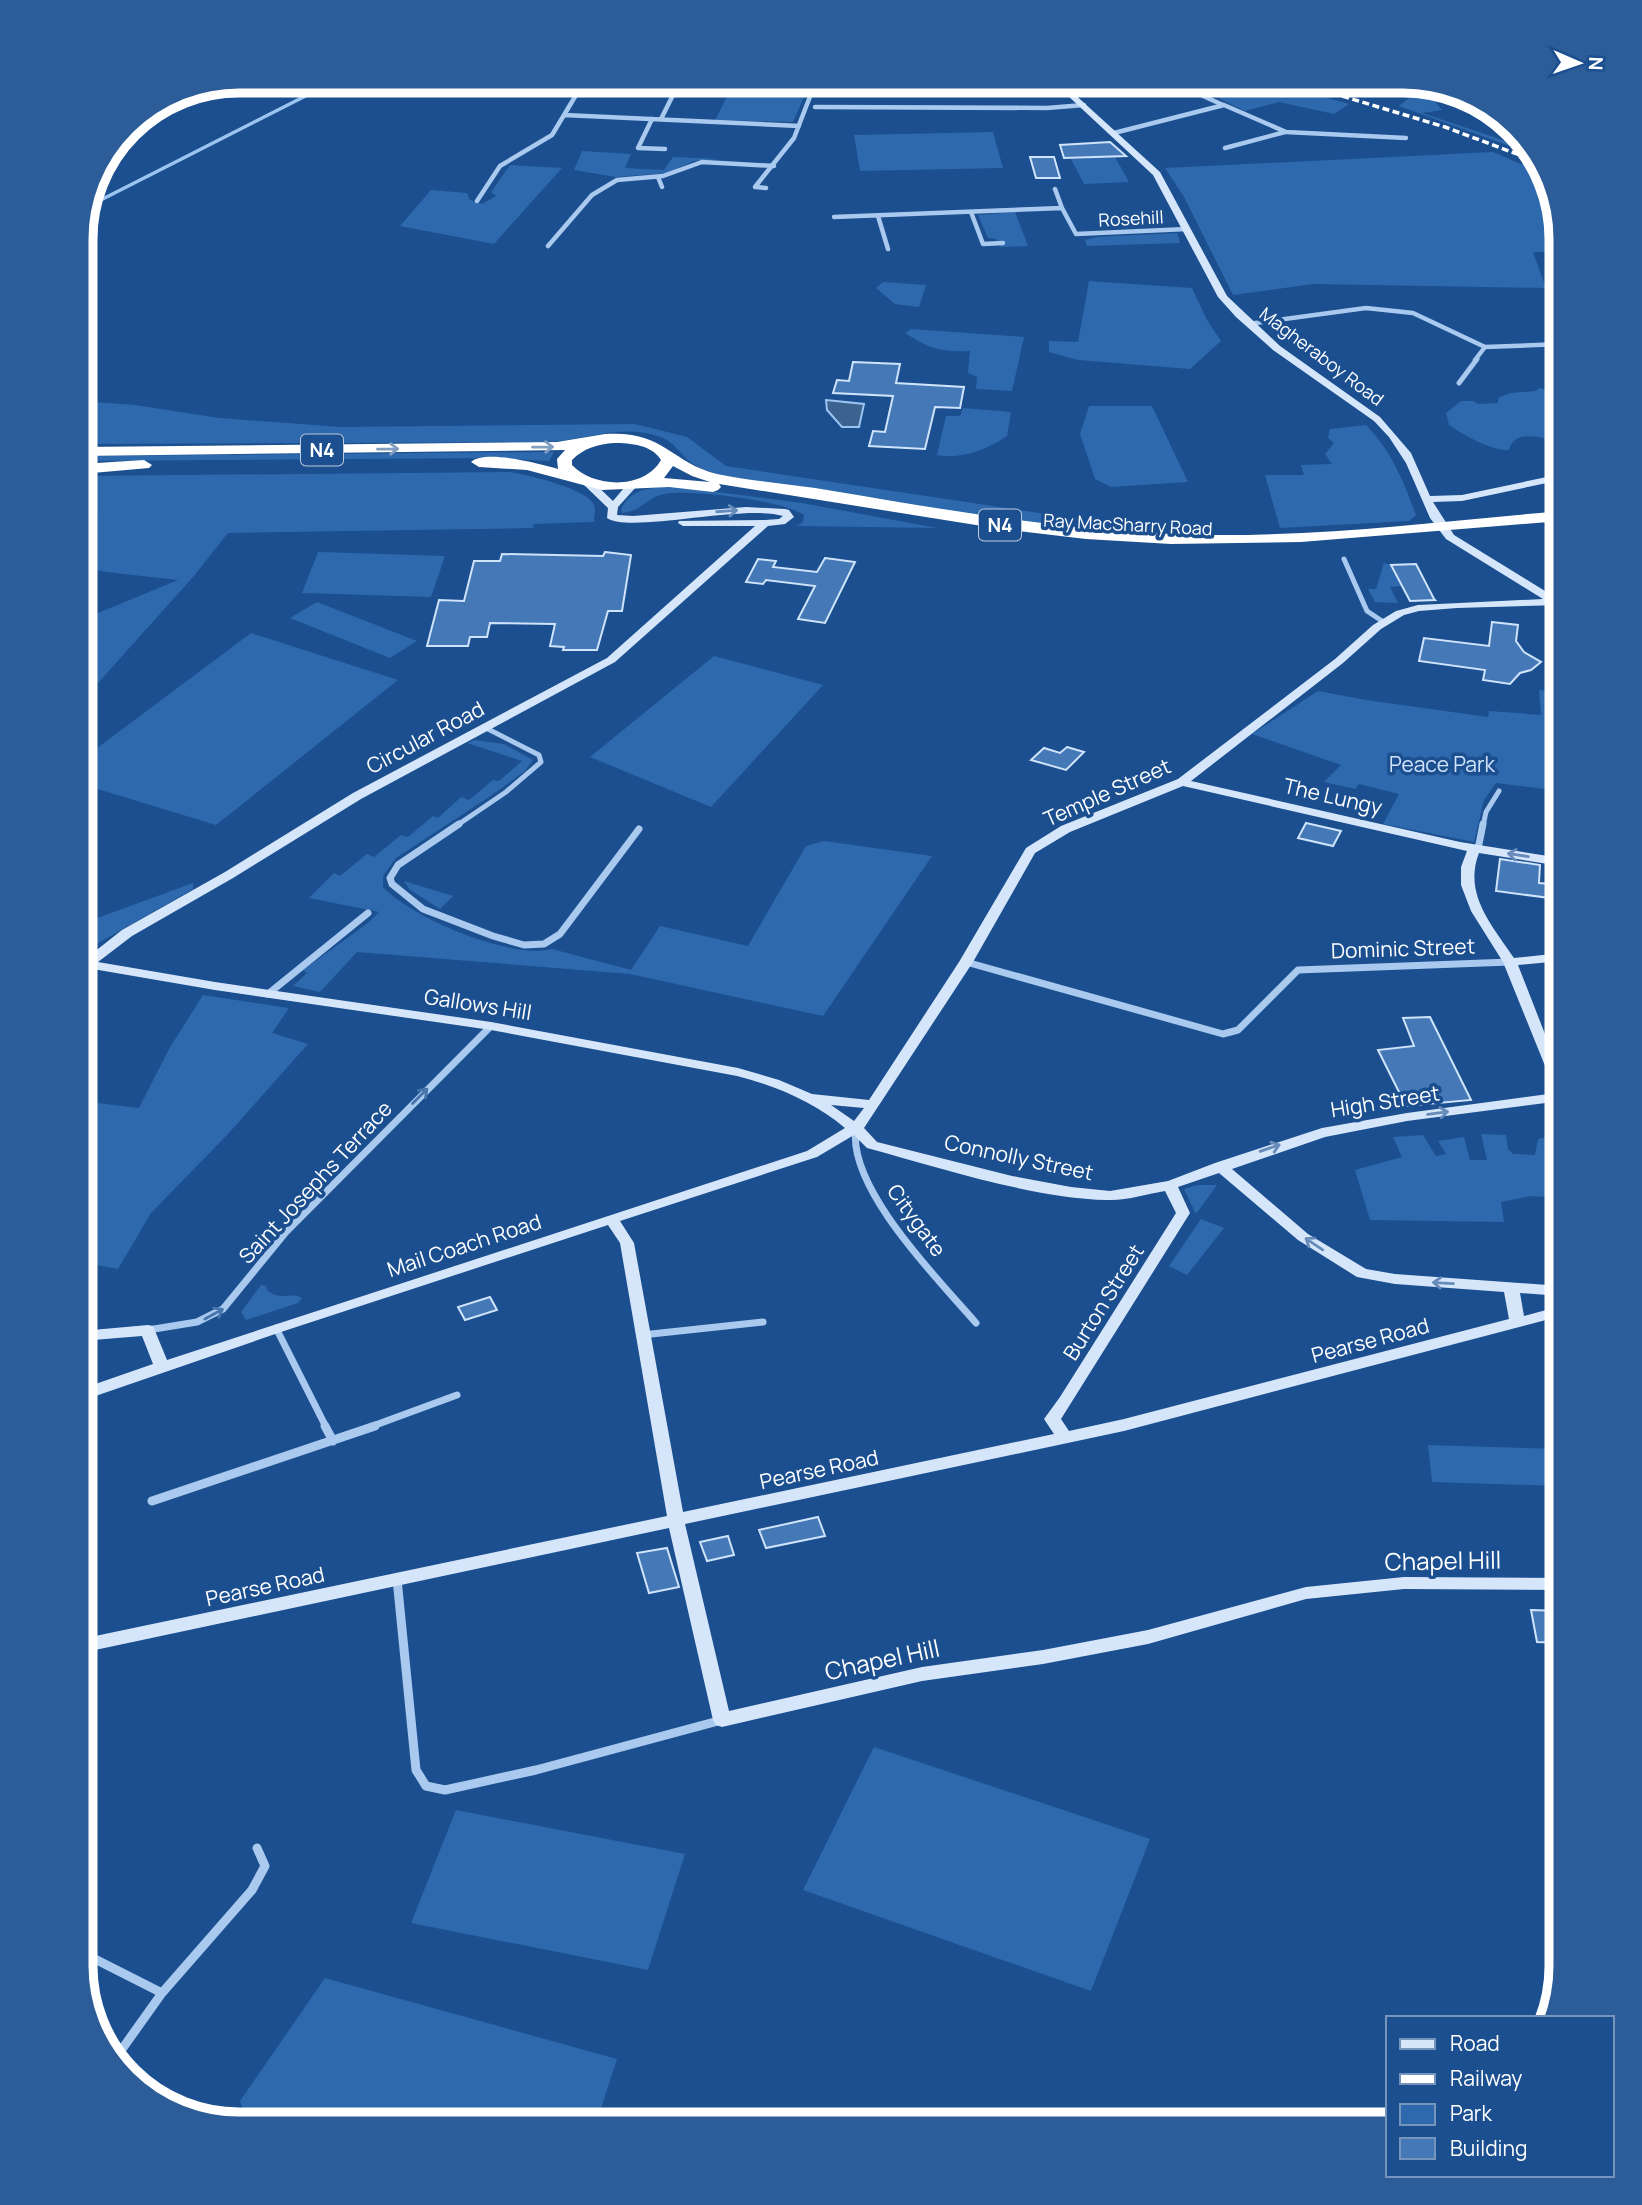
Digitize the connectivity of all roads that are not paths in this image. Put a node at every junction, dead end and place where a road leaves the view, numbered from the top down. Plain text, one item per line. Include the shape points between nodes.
1 (577, 93) edge
2 (674, 93) edge
3 (811, 93) edge
4 (1071, 93) edge
5 (1197, 93) edge
6 (1084, 104) junction
7 (1224, 105) junction
8 (816, 107) dead end
9 (1470, 110) dead end
10 (1476, 112) edge
11 (564, 115) junction
12 (652, 119) junction
13 (662, 119) junction
14 (799, 125) junction
15 (1286, 132) junction
16 (1114, 133) junction
17 (1406, 138) dead end
18 (1225, 148) dead end
19 (665, 149) dead end
20 (774, 166) junction
21 (658, 177) junction
22 (663, 187) dead end
23 (766, 188) dead end
24 (1055, 189) dead end
25 (477, 201) dead end
26 (1062, 208) junction
27 (971, 212) junction
28 (877, 216) junction
29 (834, 217) dead end
30 (1187, 229) junction
31 (1076, 234) junction
32 (1079, 241) dead end
33 (1003, 243) dead end
34 (548, 246) dead end
35 (888, 249) dead end
36 (1248, 324) junction
37 (1549, 345) edge
38 (1485, 347) junction
39 (1459, 383) dead end
40 (591, 442) junction
41 (93, 451) edge
42 (666, 453) junction
43 (93, 467) edge
44 (1549, 480) edge
45 (582, 481) junction
46 (636, 484) junction
47 (1428, 502) junction
48 (613, 507) junction
49 (1549, 518) edge
50 (635, 519) junction
51 (765, 523) junction
52 (1549, 529) edge
53 (1445, 532) junction
54 (1344, 559) dead end
55 (1549, 597) edge
56 (1549, 604) edge
57 (1385, 623) junction
58 (484, 727) junction
59 (1182, 782) junction
60 (1499, 790) dead end
61 (639, 829) dead end
62 (1476, 849) junction
63 (1549, 860) edge
64 (368, 914) dead end
65 (93, 958) edge
66 (1549, 958) edge
67 (966, 962) junction
68 (1510, 962) junction
69 (93, 965) edge
70 (268, 994) junction
71 (491, 1026) junction
72 (1549, 1059) edge
73 (805, 1097) junction
74 (1549, 1099) edge
75 (873, 1105) junction
76 (857, 1127) junction
77 (1220, 1166) junction
78 (1170, 1185) junction
79 (611, 1220) junction
80 (1511, 1287) junction
81 (1549, 1291) edge
82 (1549, 1314) edge
83 (763, 1322) dead end
84 (1517, 1322) junction
85 (976, 1323) dead end
86 (276, 1328) junction
87 (148, 1330) junction
88 (93, 1335) edge
89 (641, 1335) junction
90 (162, 1367) junction
91 (93, 1391) edge
92 (457, 1395) dead end
93 (1065, 1438) junction
94 (333, 1441) junction
95 (152, 1501) dead end
96 (676, 1521) junction
97 (397, 1579) junction
98 (1549, 1584) edge
99 (93, 1643) edge
100 (722, 1720) junction
101 (257, 1848) dead end
102 (93, 1958) edge
103 (162, 1993) junction
104 (120, 2051) edge

1 - 11 street
2 - 13 street
3 - 14 street
4 - 6 street, Magheraboy Road
5 - 7 street
6 - 8 street via 1047,108
6 - 16 street, Magheraboy Road
7 - 15 street
7 - 16 street
9 - 10 street
11 - 12 street
11 - 25 street via 548,140 500,166
12 - 13 street
12 - 19 street via 638,148
13 - 14 street
14 - 20 street
15 - 17 street
15 - 18 street
16 - 30 street, Magheraboy Road via 1157,174
20 - 21 street via 702,162
20 - 23 street via 755,187
21 - 22 street
21 - 34 street via 617,180 601,188
24 - 26 street, Rosehill
26 - 27 street
26 - 31 street, Rosehill
27 - 28 street
27 - 33 street via 983,244
28 - 29 street
28 - 35 street
30 - 31 street, Rosehill
30 - 36 street, Magheraboy Road via 1223,298
31 - 32 street, Rosehill
36 - 38 street via 1366,308 1412,313
36 - 47 street, Magheraboy Road via 1377,419 1406,453
37 - 38 street
38 - 39 street
41 -> 40 highway, N4 via 545,447
40 - 42 highway, N4 via 636,439
40 - 45 highway via 565,459 568,473
42 - 46 highway via 669,460 661,474
42 - 53 highway, Ray MacSharry Road / N4 via 696,473 726,480 1081,535 1265,540
43 - 45 highway, N4 via 502,462
44 - 47 street
45 - 46 highway, N4
45 - 48 street
46 - 48 street
46 - 53 highway, Ray MacSharry Road / N4 via 715,487 967,530 1096,545 1303,548
47 - 53 street, Magheraboy Road
48 - 50 street via 612,518
49 - 53 highway, N4
50 - 51 street
50 -> 51 street, Circular Road via 757,509 789,515 781,522
51 - 58 street, Circular Road via 611,660
52 - 53 highway, N4
53 - 55 street
54 - 57 street via 1367,611
56 - 57 street, Temple Street via 1418,608
57 - 59 street, Temple Street
58 - 61 street via 539,755 541,762 506,792 398,865 390,878 392,884 423,909 457,925 524,945 544,944 560,934
58 - 65 street, Circular Road via 357,796
59 - 62 street, The Lungy
59 - 67 street, Temple Street via 1065,830 1030,851
60 - 62 street via 1486,812
63 -> 62 street, The Lungy
62 - 68 street via 1467,867 1468,885 1477,911
64 - 70 street
66 - 68 street
67 - 68 street, Dominic Street via 1223,1034 1238,1030 1298,970
67 - 75 street, Temple Street
68 - 72 street
69 - 70 street, Gallows Hill
70 - 71 street, Gallows Hill
71 - 73 street, Gallows Hill via 765,1078
87 -> 71 street, Saint Josephs Terrace via 187,1325 223,1309 286,1232
73 - 75 street
73 - 76 street, Gallows Hill
77 -> 74 street, High Street via 1322,1133
75 - 76 street, Temple Street
76 - 78 street, Connolly Street via 872,1144 1070,1192 1110,1196
76 - 79 street, Mail Coach Road via 812,1154
76 - 85 street, Citygate via 854,1149 873,1191 902,1235
77 - 78 street, Connolly Street
80 -> 77 street via 1362,1273 1303,1237
78 - 93 street, Burton Street via 1183,1213 1052,1419
79 - 86 street, Mail Coach Road
79 - 89 street via 627,1243
80 - 81 street
80 - 84 street
82 - 84 street, Pearse Road
83 - 89 street
84 - 93 street, Pearse Road via 1356,1367
86 - 90 street, Mail Coach Road
86 - 94 street
87 - 88 street
87 - 90 street
89 - 96 street
90 - 91 street, Mail Coach Road
92 - 94 street
93 - 96 street, Pearse Road
94 - 95 street
96 - 97 street, Pearse Road
96 - 100 street
97 - 99 street, Pearse Road
97 - 100 street, Chapel Hill via 416,1770 426,1786 445,1790 536,1770
98 - 100 street, Chapel Hill via 1404,1583 1306,1593 1148,1637 922,1674
101 - 103 street via 265,1866 252,1890
102 - 103 street
103 - 104 street

